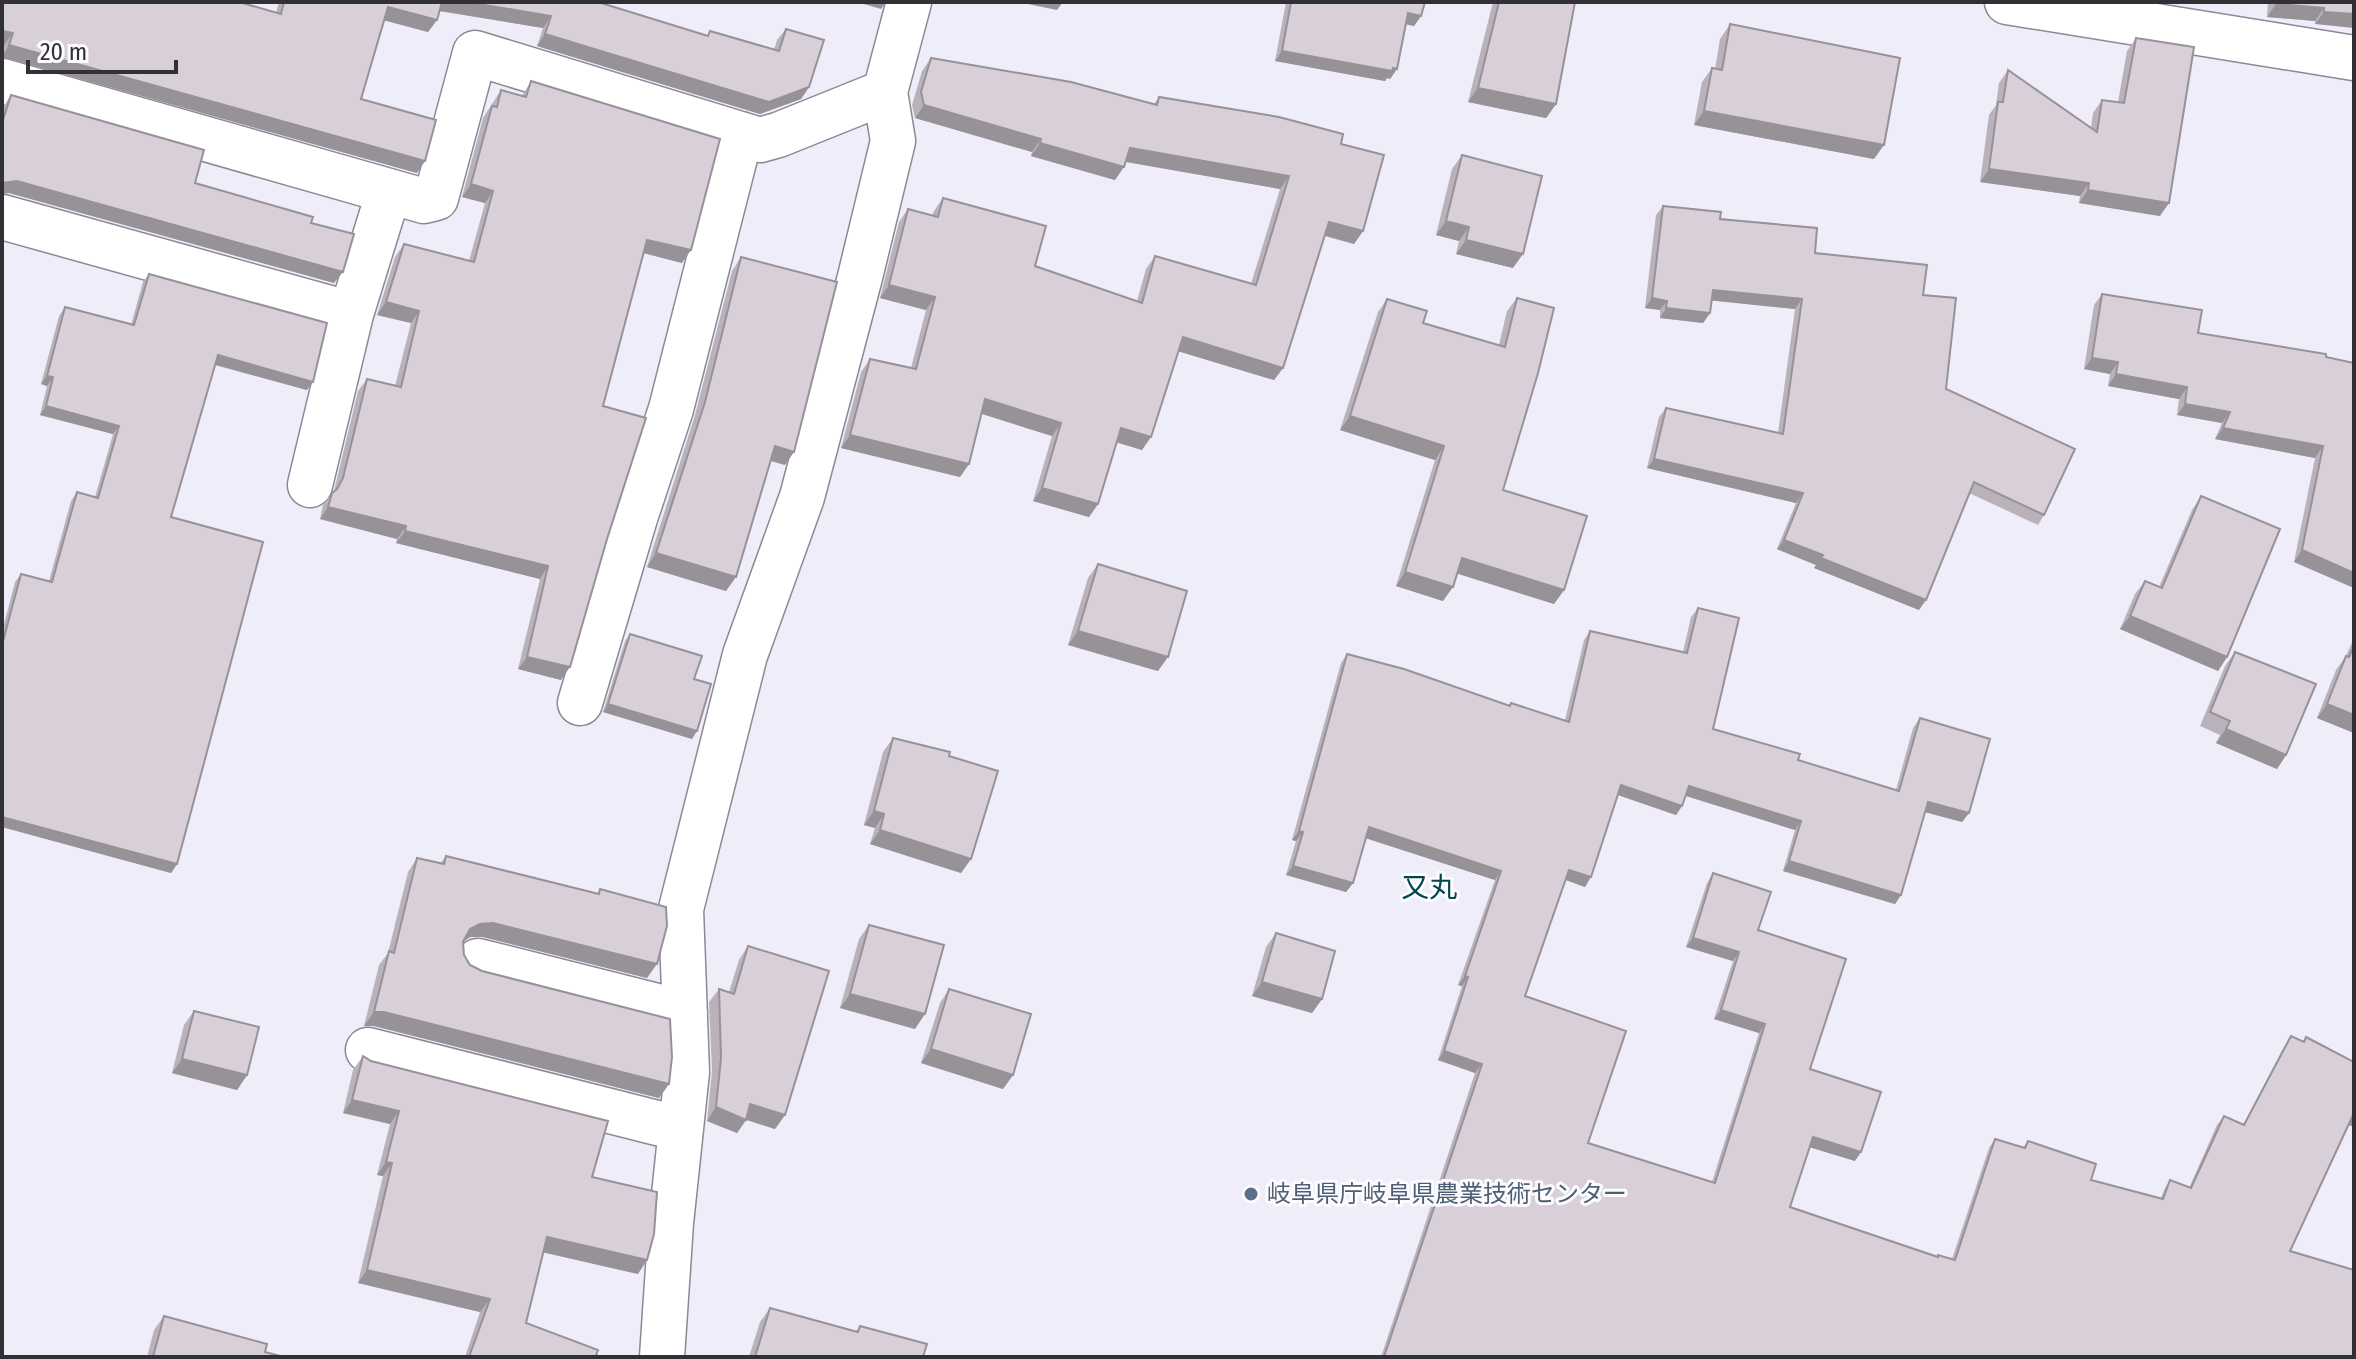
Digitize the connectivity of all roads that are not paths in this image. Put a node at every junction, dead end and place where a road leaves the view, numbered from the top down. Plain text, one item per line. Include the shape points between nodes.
1 (909, 2) edge
2 (2007, 2) edge
3 (2354, 58) edge
4 (2, 81) edge
5 (885, 92) junction
6 (741, 134) junction
7 (389, 191) junction
8 (2, 217) edge
9 (351, 314) junction
10 (310, 485) dead end
11 (580, 703) dead end
12 (478, 961) dead end
13 (685, 1013) junction
14 (368, 1050) dead end
15 (681, 1129) junction
16 (662, 1357) edge

1 - 5 street
2 - 3 street
4 - 7 street
5 - 6 street via 778,135 760,140
5 - 13 street via 893,141 860,277 802,497 745,655 681,909
6 - 7 street via 475,53 436,198 424,201
6 - 11 street via 671,409
7 - 9 street
8 - 9 street
9 - 10 street
12 - 13 street
13 - 15 street via 687,1072
14 - 15 street
15 - 16 street

